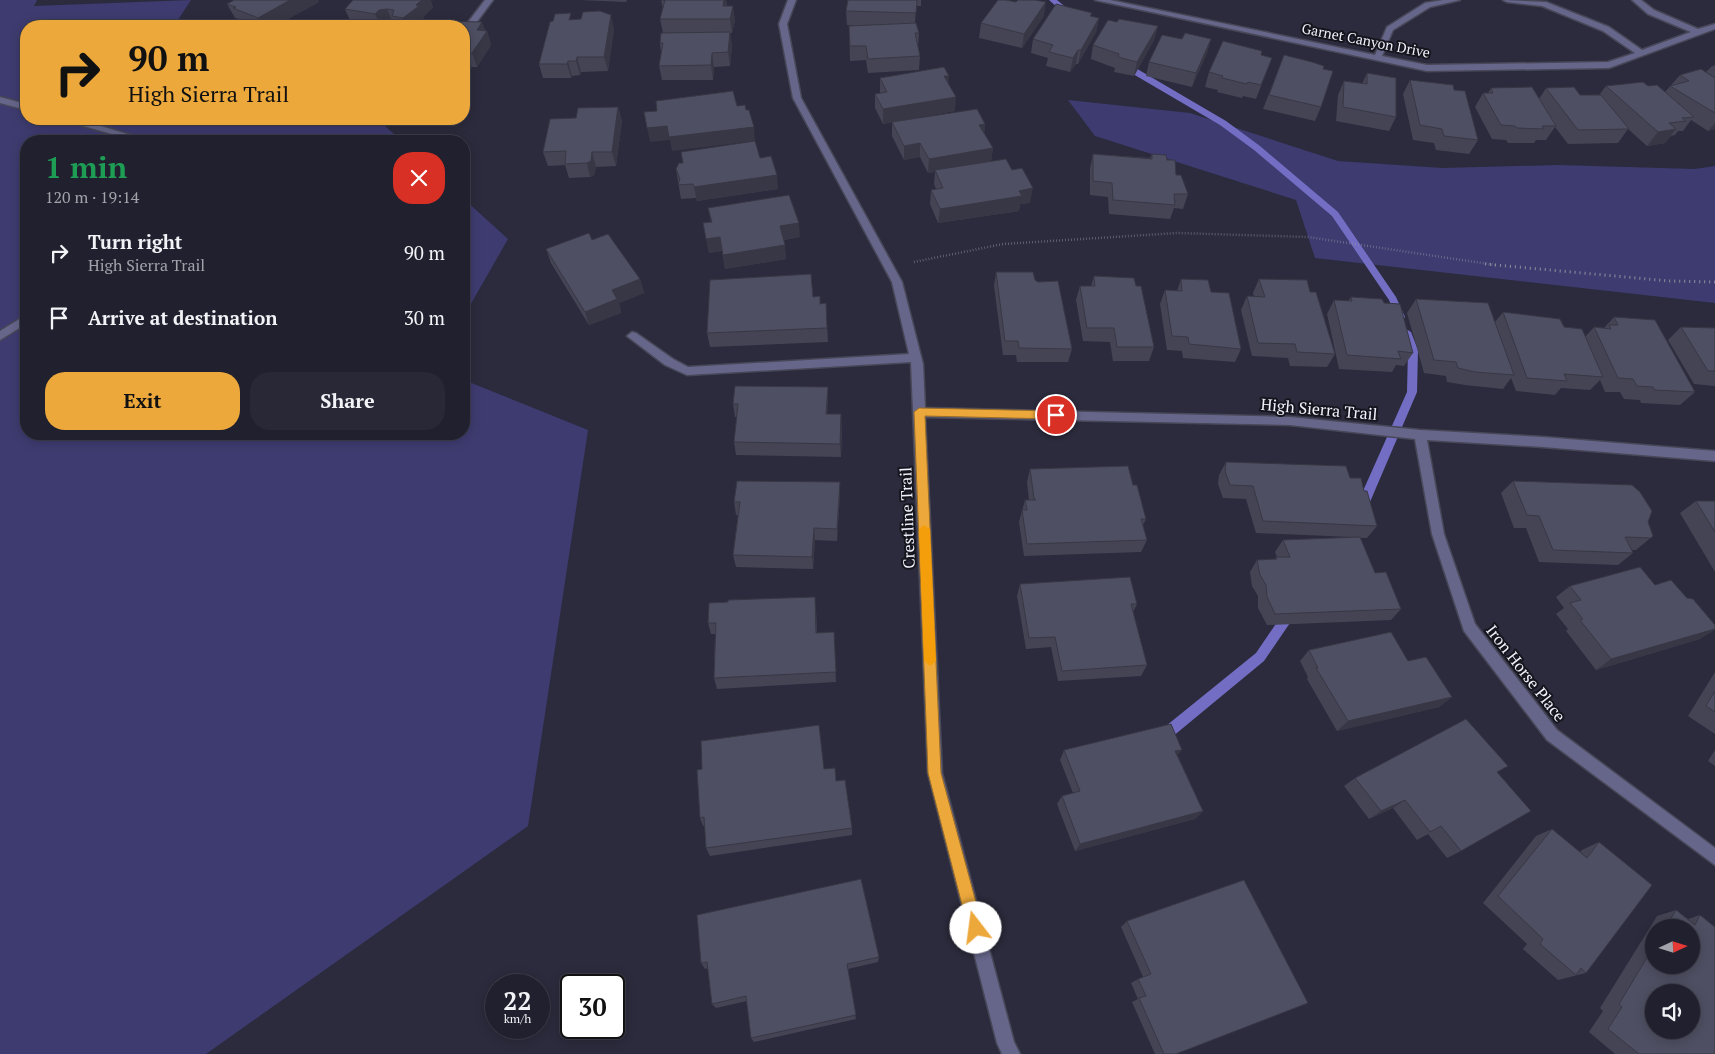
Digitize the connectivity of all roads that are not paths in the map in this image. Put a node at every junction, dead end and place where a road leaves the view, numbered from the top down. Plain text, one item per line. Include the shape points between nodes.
1 (489, 0) edge
2 (792, 0) edge
3 (1099, 0) edge
4 (1150, 0) edge
5 (1456, 0) edge
6 (1507, 0) edge
7 (1636, 0) edge
8 (1145, 8) junction
9 (473, 21) edge
10 (1715, 26) edge
11 (1697, 32) junction
12 (1641, 53) junction
13 (1378, 57) junction
14 (0, 100) edge
15 (20, 105) edge
16 (90, 125) edge
17 (124, 135) edge
18 (20, 323) edge
19 (0, 336) edge
20 (632, 336) dead end
21 (916, 358) junction
22 (919, 412) junction
23 (1420, 435) junction
24 (1715, 456) edge
25 (1715, 857) edge
26 (1011, 1054) edge

1 - 9 street
2 - 21 street, Crestline Trail via 783,24 797,98 897,282
3 - 8 street, Garnet Canyon Drive
4 - 8 street
5 - 13 street via 1428,5 1390,29
6 - 12 street via 1543,4 1606,29
7 - 11 street via 1651,12
8 - 13 street, Garnet Canyon Drive
10 - 11 street, Garnet Canyon Drive
11 - 12 street, Garnet Canyon Drive
12 - 13 street, Garnet Canyon Drive via 1609,65 1427,68
14 - 15 street
16 - 17 street
18 - 19 street
20 - 21 street via 687,371
21 - 22 street, Crestline Trail
22 - 23 street, High Sierra Trail via 1290,421
22 - 26 street, Crestline Trail via 935,773
23 - 24 street, High Sierra Trail
23 - 25 street, Iron Horse Place via 1438,534 1469,628 1552,735

